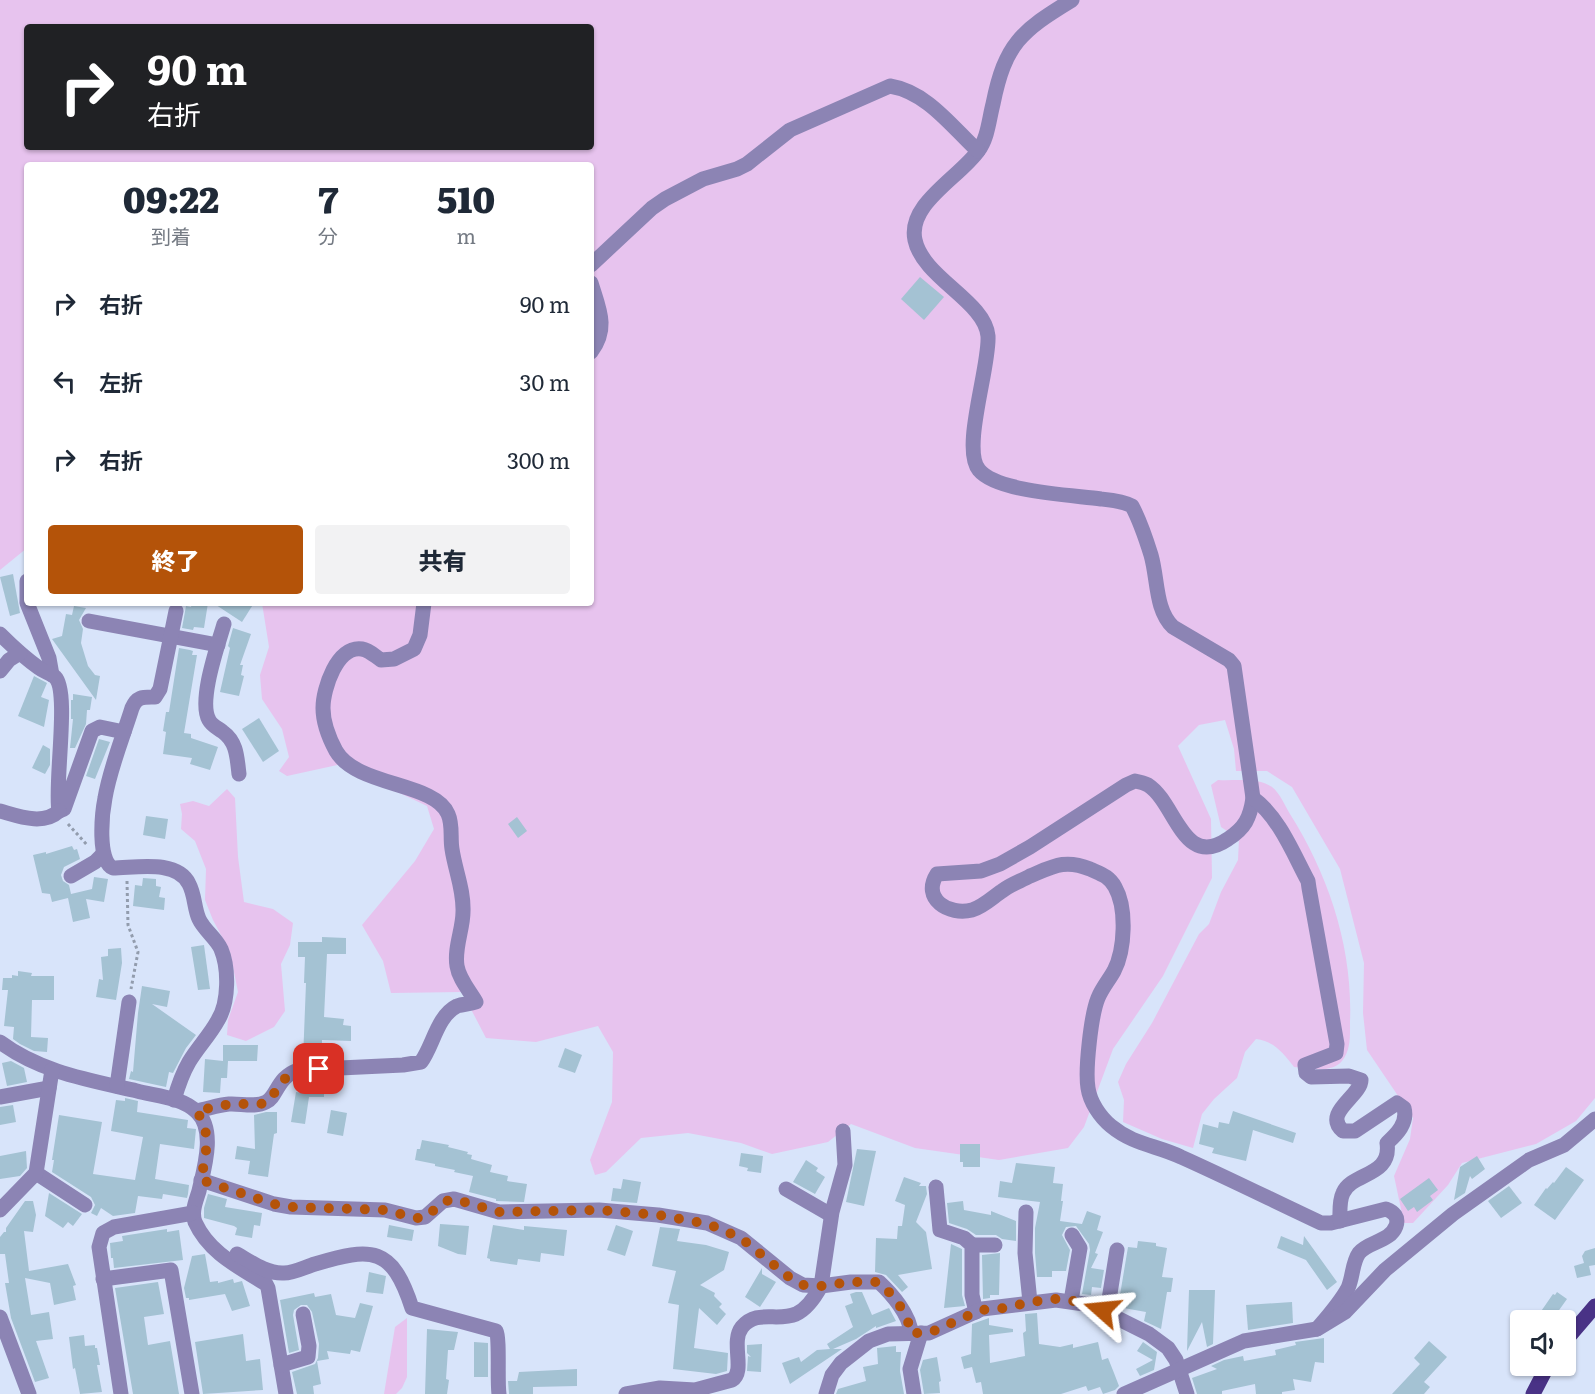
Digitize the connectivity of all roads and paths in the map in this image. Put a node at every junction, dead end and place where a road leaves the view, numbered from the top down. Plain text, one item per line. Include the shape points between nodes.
1 (1072, 0) edge
2 (978, 152) junction
3 (594, 262) edge
4 (594, 292) edge
5 (594, 347) edge
6 (29, 606) edge
7 (424, 606) edge
8 (176, 611) dead end
9 (89, 621) dead end
10 (224, 624) dead end
11 (0, 634) edge
12 (171, 636) junction
13 (218, 645) junction
14 (20, 652) junction
15 (0, 671) edge
16 (52, 675) junction
17 (124, 732) junction
18 (239, 774) dead end
19 (1252, 798) junction
20 (0, 811) edge
21 (60, 811) junction
22 (100, 857) junction
23 (128, 868) junction
24 (77, 880) dead end
25 (129, 1002) joint
26 (0, 1042) edge
27 (52, 1070) junction
28 (117, 1086) junction
29 (49, 1088) junction
30 (0, 1097) edge
31 (174, 1100) junction
32 (196, 1111) junction
33 (1595, 1119) edge
34 (843, 1131) dead end
35 (36, 1173) junction
36 (201, 1180) junction
37 (936, 1187) dead end
38 (786, 1189) dead end
39 (85, 1205) dead end
40 (0, 1210) edge
41 (1026, 1212) dead end
42 (193, 1213) junction
43 (831, 1215) junction
44 (1340, 1221) junction
45 (203, 1235) junction
46 (1072, 1235) dead end
47 (972, 1245) junction
48 (995, 1245) dead end
49 (1117, 1250) dead end
50 (103, 1279) junction
51 (821, 1286) junction
52 (1071, 1301) junction
53 (1030, 1302) junction
54 (1595, 1306) edge
55 (976, 1312) junction
56 (1107, 1312) junction
57 (303, 1314) dead end
58 (0, 1317) edge
59 (1576, 1328) edge
60 (1317, 1329) junction
61 (916, 1333) junction
62 (281, 1365) junction
63 (1179, 1369) junction
64 (1542, 1376) edge
65 (688, 1392) edge
66 (29, 1394) edge
67 (121, 1394) edge
68 (192, 1394) edge
69 (286, 1394) edge
70 (499, 1394) edge
71 (626, 1394) edge
72 (826, 1394) edge
73 (914, 1394) edge
74 (1124, 1394) edge
75 (1187, 1394) edge
76 (1533, 1394) edge

1 - 2 street via 1013,45 998,78
2 - 3 street via 920,97 890,86 790,130 747,164 703,179 665,199
2 - 19 street via 936,194 916,218 914,227 917,250 978,314 987,332 974,436 976,466 997,482 1132,506 1151,556 1167,621 1234,666
4 - 5 street via 602,330
6 - 16 street
7 - 32 street via 414,649 394,659 381,660 358,648 346,653 335,665 323,705 325,725 346,763 440,802 447,810 463,901 457,966 476,1002 449,1012 421,1062 298,1070 283,1079 270,1101
8 - 12 street
9 - 12 street
10 - 13 street
11 - 14 street
12 - 13 street
12 - 17 street via 160,689 155,697 135,700
13 - 18 street via 206,709 208,719 231,740
14 - 15 street
14 - 16 street
16 - 21 street via 62,691 57,791
17 - 21 street via 100,727 92,730
17 - 22 street via 105,798
19 - 44 street via 1263,805 1284,837 1310,888 1337,1044 1336,1053 1305,1065 1306,1073 1311,1077 1349,1076 1361,1080 1361,1086 1336,1120 1343,1131 1355,1131 1397,1103 1406,1114 1402,1126 1387,1143 1384,1161 1344,1190
19 - 44 street via 1249,819 1237,834 1224,842 1201,847 1188,840 1150,787 1135,781 1000,864 981,871 937,874 931,892 938,903 971,910 1016,882 1057,864 1081,866 1110,878 1123,909 1123,933 1115,969 1098,998 1094,1016 1088,1069 1088,1089 1094,1107 1128,1139 1179,1156 1321,1222
20 - 21 street via 40,818
21 - 22 path via 72,830
22 - 23 street via 109,866
22 - 24 street
23 - 25 path via 128,926 138,952
23 - 31 street via 162,867 186,878 200,922 220,947 225,963 226,992 219,1020 182,1075
25 - 28 street
26 - 27 street via 17,1055
27 - 28 street
27 - 29 street
28 - 31 street
29 - 30 street
29 - 35 street
31 - 32 street
32 - 36 street via 207,1140
33 - 60 street via 1564,1145 1529,1160 1453,1214 1385,1270 1345,1311
34 - 43 street via 845,1165
35 - 39 street
35 - 40 street
36 - 42 street
36 - 51 street via 274,1204 385,1210 416,1218 425,1218 443,1202 454,1199 499,1212 599,1210 668,1217 708,1224 741,1238 790,1278 803,1285
37 - 47 street via 940,1230
38 - 43 street
41 - 53 street
42 - 45 street
42 - 50 street via 108,1229 99,1247
43 - 51 street
44 - 60 street via 1386,1209 1397,1216 1392,1233 1359,1254 1341,1300
45 - 62 street via 218,1253 266,1284
45 - 70 street via 271,1272 285,1273 355,1253 380,1256 391,1264 412,1308 496,1330
46 - 52 street via 1080,1248
47 - 48 street
47 - 55 street
49 - 56 street
50 - 67 street
50 - 68 street via 171,1270
51 - 61 street via 879,1282
51 - 65 street via 796,1314 757,1316 742,1327 737,1335 736,1377
52 - 53 street
52 - 56 street
53 - 55 street
54 - 59 main road
55 - 61 street via 929,1333
56 - 63 street via 1168,1348
57 - 62 street via 308,1357
58 - 66 street
60 - 63 street via 1244,1341
61 - 72 street via 888,1334 869,1341 841,1363
61 - 73 street via 910,1369
62 - 69 street
63 - 74 street
63 - 75 street
64 - 76 main road
65 - 71 street via 660,1388

